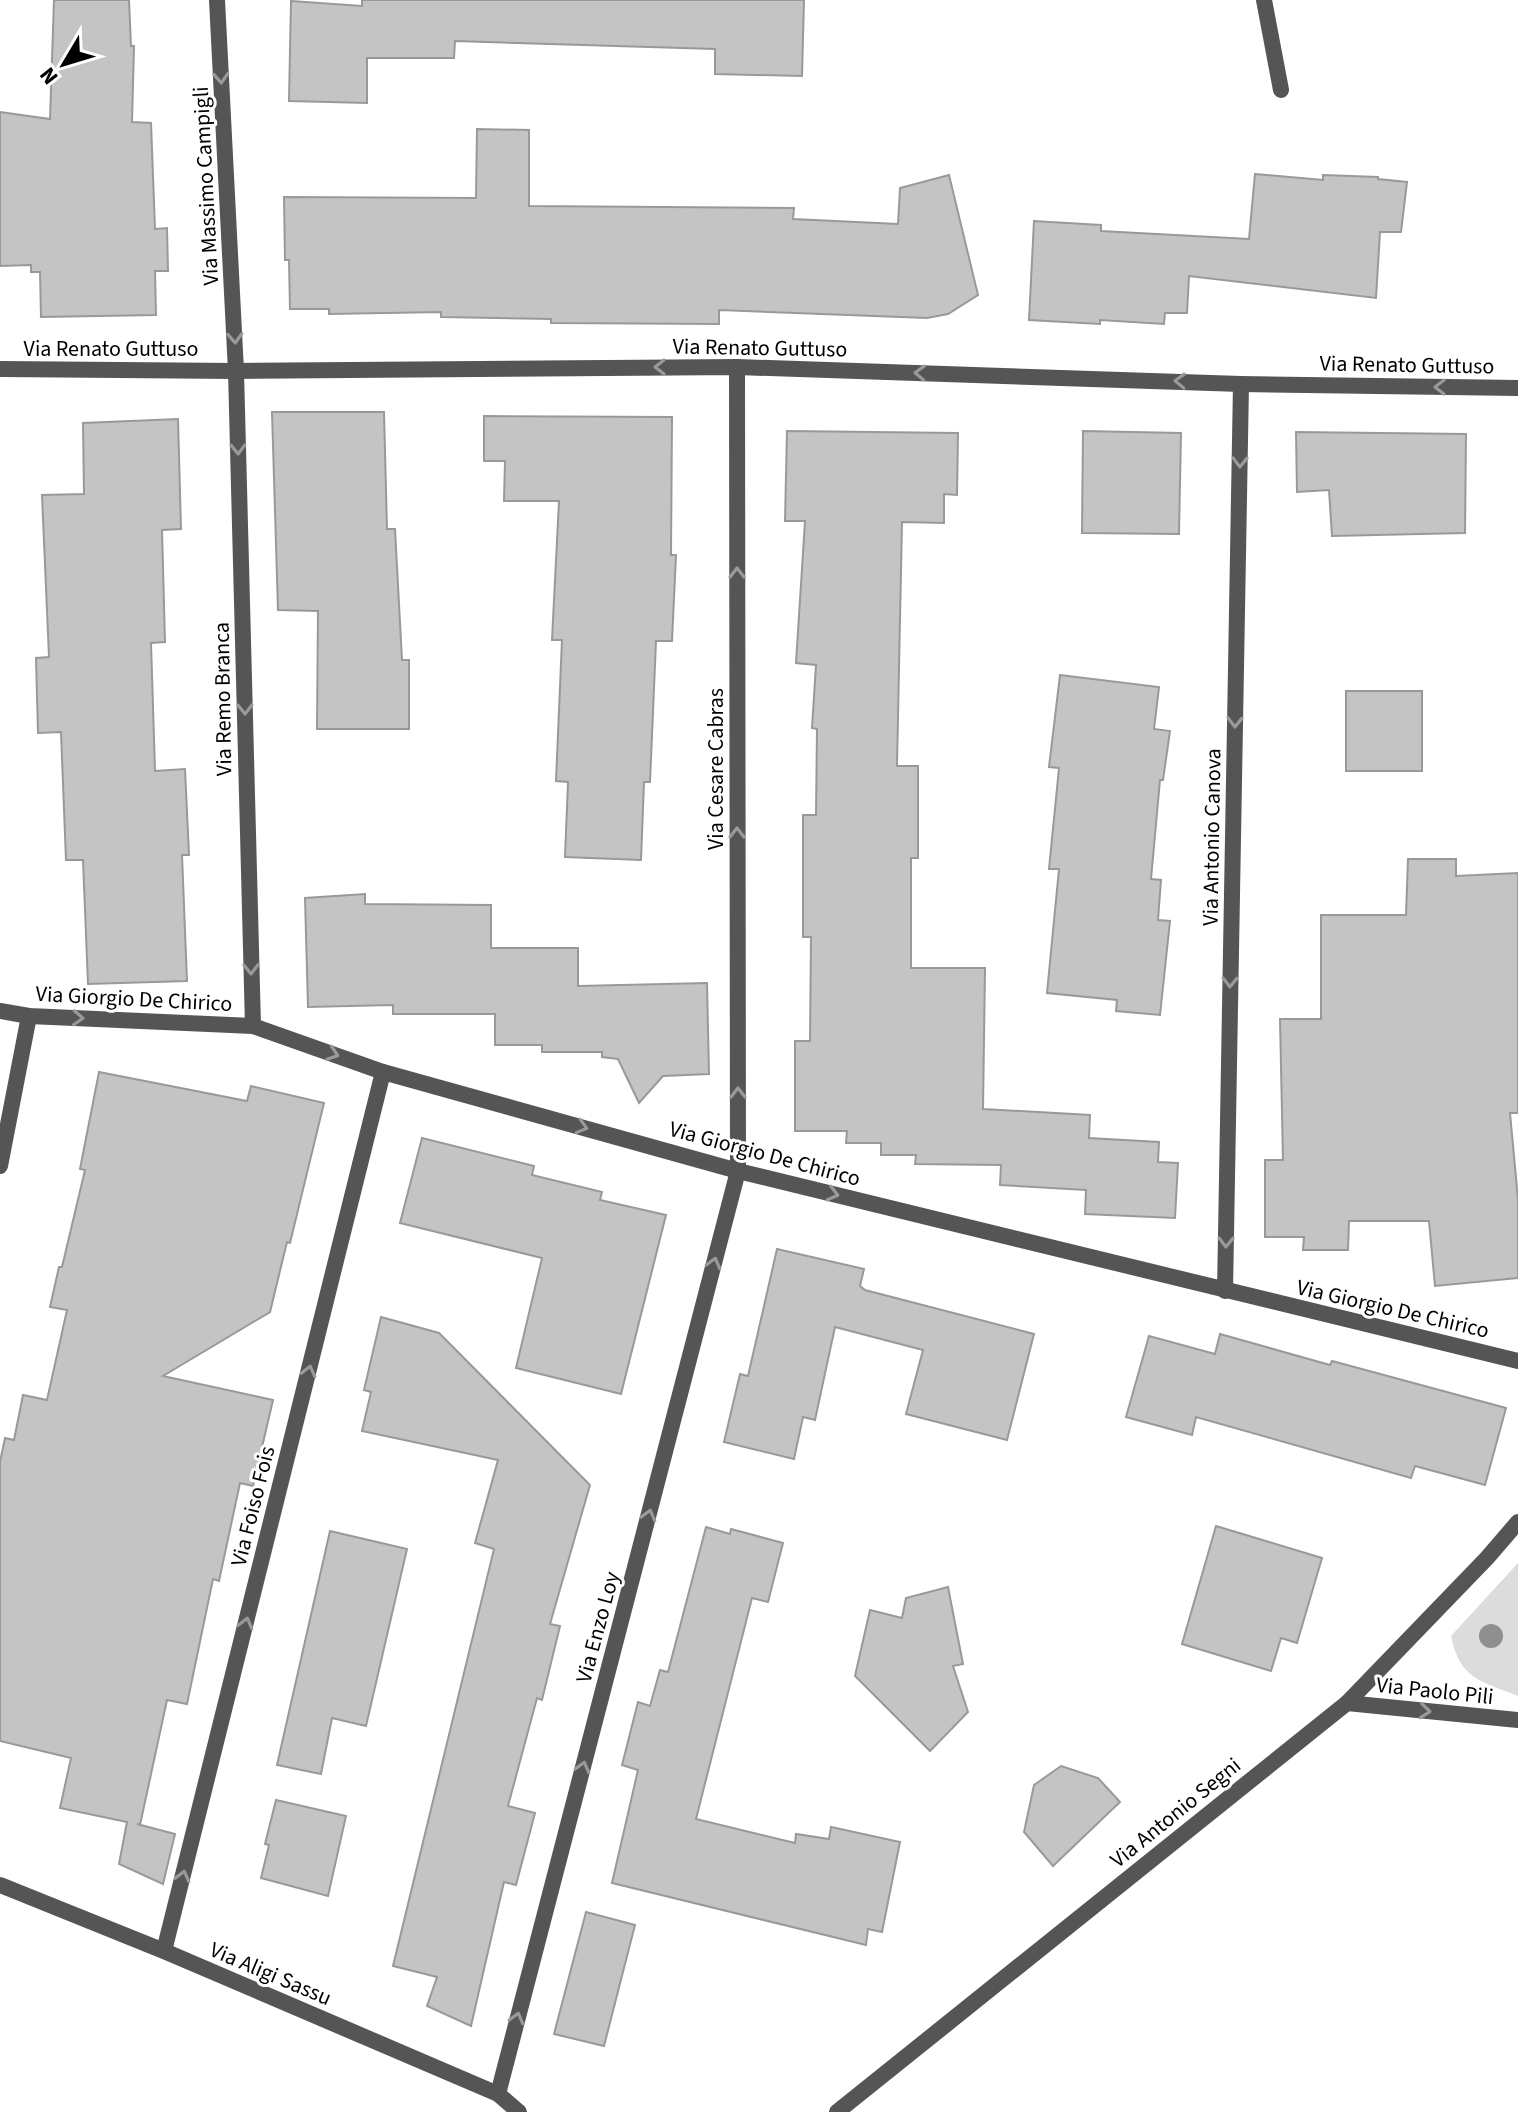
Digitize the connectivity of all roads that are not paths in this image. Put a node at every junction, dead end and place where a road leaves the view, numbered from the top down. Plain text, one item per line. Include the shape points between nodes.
1 (217, 0) edge
2 (1264, 0) edge
3 (1281, 90) dead end
4 (737, 367) junction
5 (0, 369) edge
6 (236, 371) junction
7 (1241, 384) junction
8 (1518, 388) edge
9 (0, 1011) edge
10 (29, 1016) junction
11 (253, 1026) junction
12 (383, 1072) junction
13 (0, 1166) edge
14 (738, 1171) junction
15 (1225, 1291) junction
16 (1518, 1361) edge
17 (1518, 1522) edge
18 (1347, 1703) junction
19 (1518, 1720) edge
20 (0, 1885) edge
21 (164, 1951) junction
22 (498, 2094) junction
23 (519, 2112) edge
24 (837, 2112) edge

1 -> 6 street, Via Massimo Campigli
2 - 3 street
4 -> 6 street, Via Renato Guttuso
7 -> 4 street, Via Renato Guttuso
14 -> 4 street, Via Cesare Cabras
5 - 6 street, Via Renato Guttuso
6 -> 11 street, Via Remo Branca
8 -> 7 street, Via Renato Guttuso
7 -> 15 street, Via Antonio Canova
9 - 10 street, Via Giorgio De Chirico
10 -> 11 street, Via Giorgio De Chirico
10 - 13 street
11 -> 12 street, Via Giorgio De Chirico
12 -> 14 street, Via Giorgio De Chirico
21 -> 12 street, Via Foiso Fois
14 -> 15 street, Via Giorgio De Chirico
22 -> 14 street, Via Enzo Loy
15 - 16 street, Via Giorgio De Chirico
17 - 18 street, Via Antonio Segni
18 -> 19 street, Via Paolo Pili
18 - 24 street, Via Antonio Segni
20 - 21 street, Via Aligi Sassu
21 - 22 street, Via Aligi Sassu
22 - 23 street, Via Aligi Sassu

